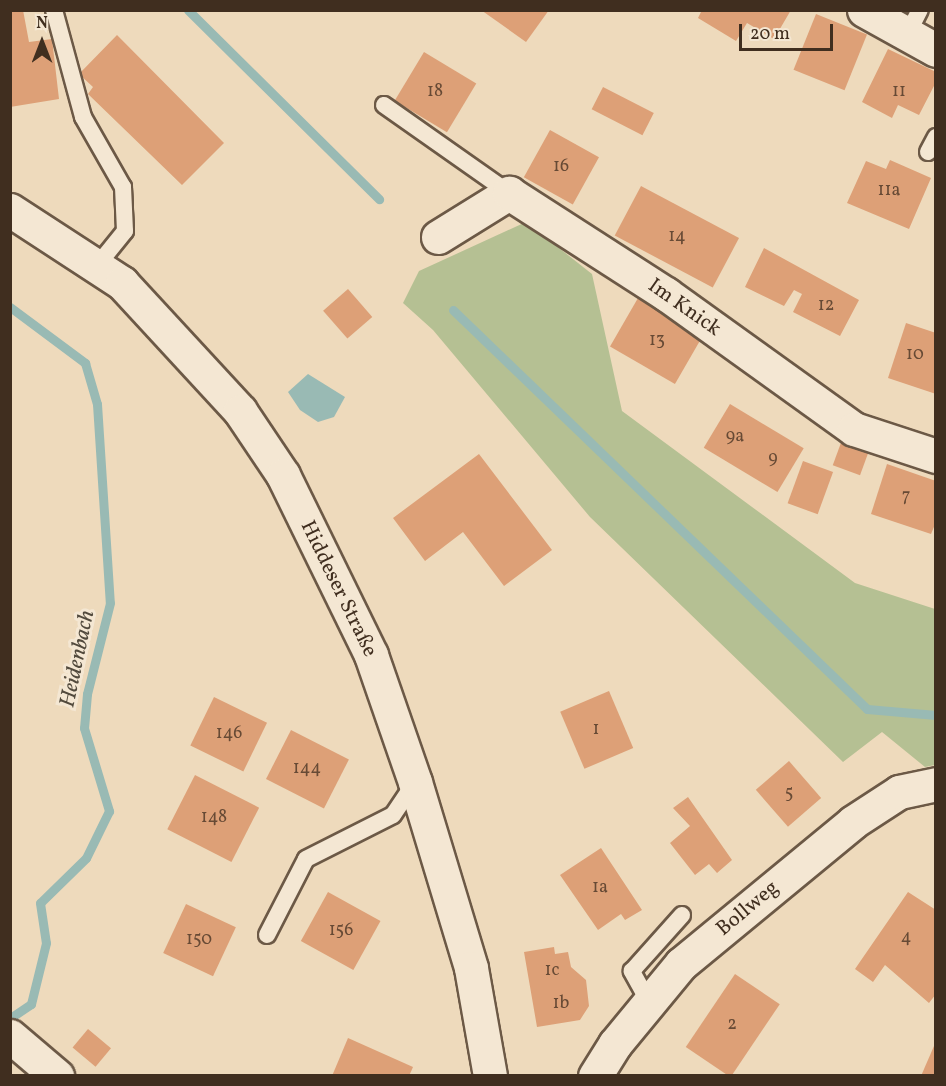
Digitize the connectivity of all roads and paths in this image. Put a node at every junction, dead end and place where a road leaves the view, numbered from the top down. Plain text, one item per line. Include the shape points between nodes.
1 (54, 10) edge
2 (864, 10) edge
3 (914, 23) edge
4 (936, 50) edge
5 (384, 105) dead end
6 (508, 193) junction
7 (10, 210) edge
8 (438, 237) dead end
9 (96, 267) junction
10 (936, 456) edge
11 (415, 782) junction
12 (936, 784) edge
13 (682, 915) dead end
14 (267, 935) dead end
15 (650, 1004) junction
16 (16, 1038) edge
17 (57, 1076) edge
18 (490, 1076) edge
19 (596, 1076) edge

1 - 9 lane via 83,117 123,187 125,231
2 - 3 street
3 - 4 street
5 - 6 lane
6 - 8 street
6 - 10 street, Im Knick via 666,294 854,429
7 - 9 street, Hiddeser Straße
9 - 11 street, Hiddeser Straße via 122,283 240,411 283,475 371,655
11 - 14 lane via 393,815 306,859
11 - 18 street, Hiddeser Straße via 471,968
12 - 15 street, Bollweg via 899,792 853,822 681,964
13 - 15 lane via 632,971
15 - 19 street, Bollweg via 615,1044
16 - 17 street

